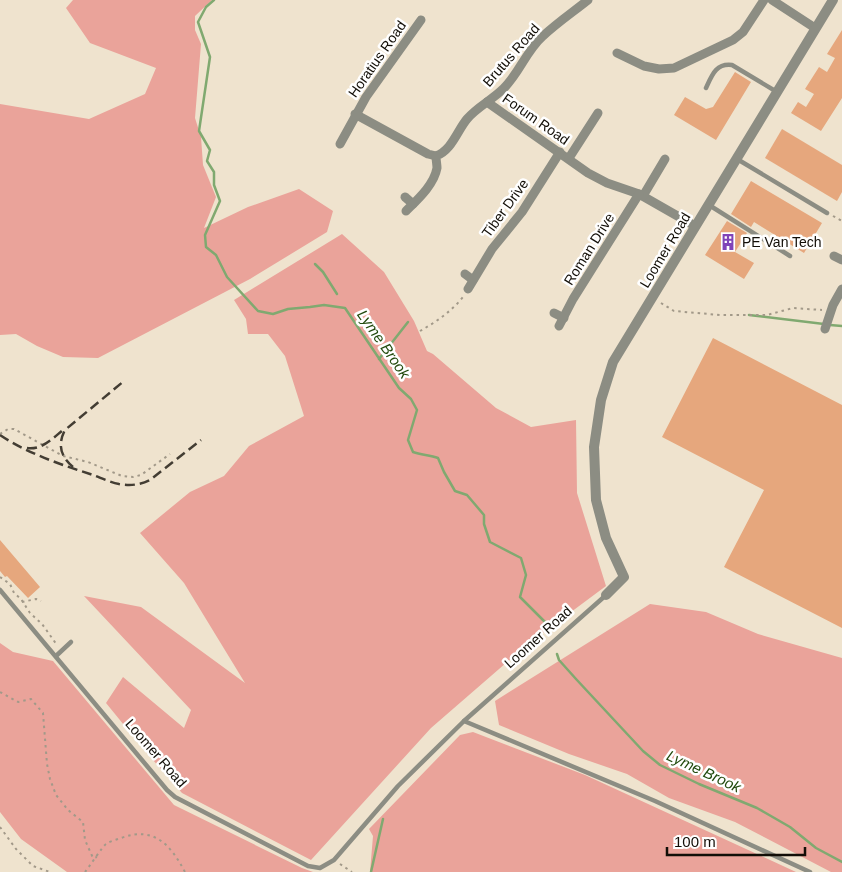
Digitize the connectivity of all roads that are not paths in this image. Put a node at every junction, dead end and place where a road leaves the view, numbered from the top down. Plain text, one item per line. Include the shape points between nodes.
1 (588, 0) edge
2 (764, 0) edge
3 (772, 0) edge
4 (833, 0) edge
5 (421, 20) dead end
6 (815, 28) junction
7 (617, 53) dead end
8 (706, 88) dead end
9 (777, 92) junction
10 (488, 102) junction
11 (598, 113) dead end
12 (356, 114) junction
13 (340, 144) dead end
14 (560, 152) junction
15 (436, 156) junction
16 (569, 158) junction
17 (737, 158) junction
18 (665, 159) dead end
19 (641, 195) junction
20 (405, 197) dead end
21 (413, 204) junction
22 (709, 205) junction
23 (406, 211) dead end
24 (827, 213) road end
25 (695, 226) junction
26 (790, 256) dead end
27 (465, 274) dead end
28 (473, 280) junction
29 (468, 289) road end
30 (842, 289) edge
31 (554, 313) dead end
32 (825, 329) dead end
33 (0, 590) edge
34 (606, 595) joint
35 (71, 642) dead end
36 (56, 656) junction
37 (464, 721) junction
38 (810, 872) edge

1 - 10 street, Brutus Road via 542,37 516,75
2 - 7 street via 744,32 674,68 644,66
3 - 6 street
4 - 6 street, Loomer Road
5 - 12 street, Horatius Road
6 - 9 street, Loomer Road
8 - 9 lane via 719,66 725,64
9 - 17 street, Loomer Road
10 - 14 street, Forum Road
10 - 15 street, Brutus Road via 471,114 448,149
11 - 16 street, Forum Road
12 - 13 street, Horatius Road
12 - 15 street, Horatius Road
14 - 16 street, Forum Road
14 - 28 street, Tiber Drive
15 - 21 street via 437,168 433,178
16 - 19 street, Forum Road via 607,183
17 - 22 street, Loomer Road
17 - 24 lane
18 - 19 street
19 - 25 street, Forum Road
19 - 31 street, Roman Drive via 573,299 562,322
20 - 21 street
21 - 23 street
22 - 25 street, Loomer Road
22 - 26 lane
25 - 34 street, Loomer Road via 614,362 601,400 594,446 596,500 606,538 624,577
27 - 28 street
28 - 29 street, Tiber Drive
30 - 32 street
33 - 36 lane, Loomer Road
34 - 37 lane, Loomer Road
35 - 36 lane
36 - 37 lane, Loomer Road via 175,797 308,866 320,868 334,860 398,786
37 - 38 lane via 655,800

